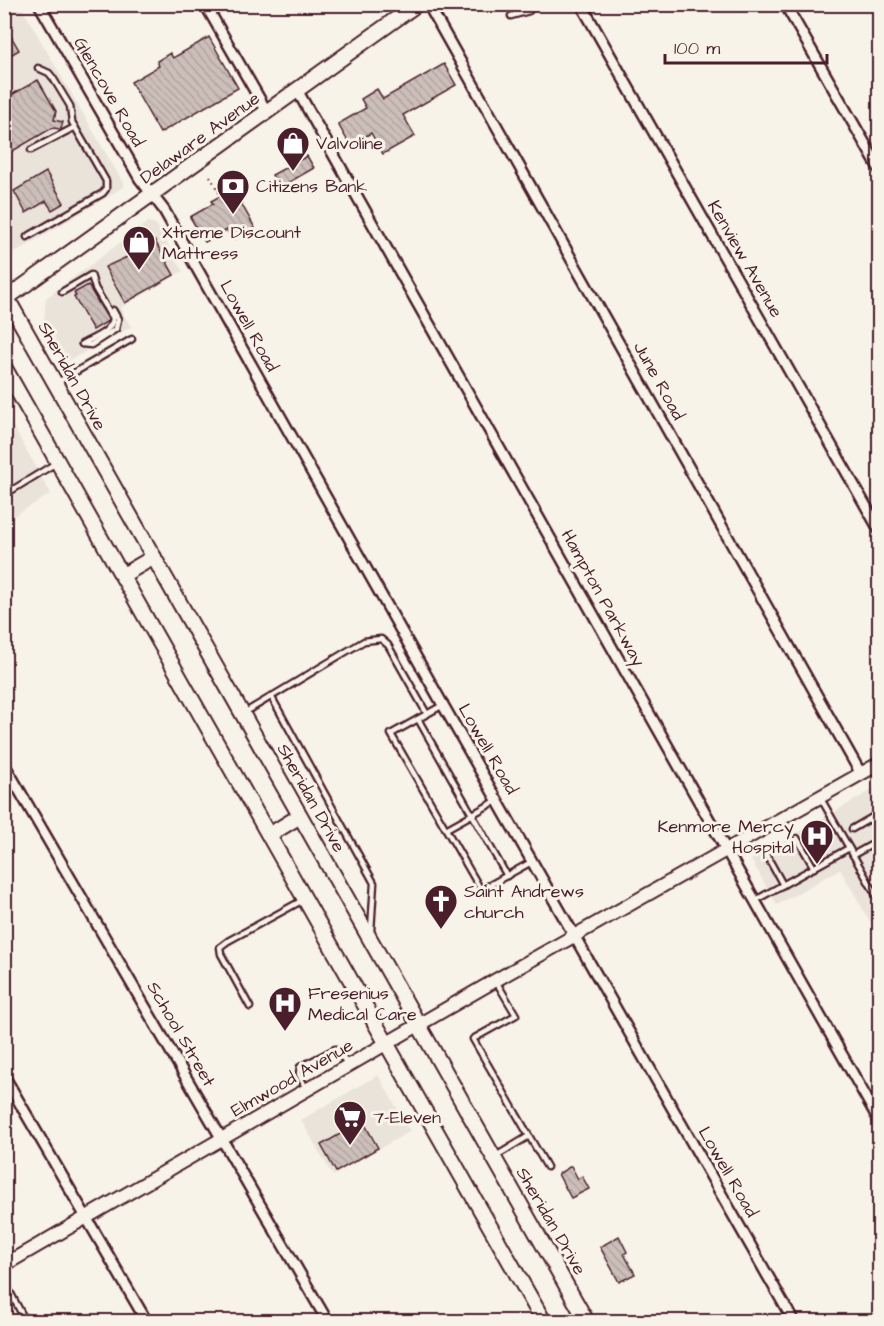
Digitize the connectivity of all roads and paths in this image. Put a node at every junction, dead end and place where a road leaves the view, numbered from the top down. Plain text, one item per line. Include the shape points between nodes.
1 (39, 4) edge
2 (205, 4) edge
3 (417, 4) edge
4 (428, 4) edge
5 (581, 4) edge
6 (785, 4) edge
7 (526, 7) edge
8 (512, 16) dead end
9 (38, 68) dead end
10 (297, 90) junction
11 (267, 112) junction
12 (75, 128) junction
13 (31, 150) dead end
14 (879, 171) edge
15 (210, 176) dead end
16 (230, 184) dead end
17 (218, 191) junction
18 (152, 194) junction
19 (221, 196) dead end
20 (27, 237) dead end
21 (62, 292) dead end
22 (5, 297) edge
23 (113, 310) dead end
24 (132, 339) dead end
25 (4, 367) edge
26 (56, 383) junction
27 (58, 462) junction
28 (4, 495) edge
29 (879, 531) edge
30 (154, 557) junction
31 (123, 575) junction
32 (271, 696) junction
33 (443, 705) junction
34 (243, 714) junction
35 (427, 714) junction
36 (418, 719) junction
37 (879, 763) edge
38 (4, 764) edge
39 (861, 774) junction
40 (820, 797) junction
41 (498, 800) junction
42 (879, 813) edge
43 (472, 815) junction
44 (300, 816) junction
45 (870, 818) junction
46 (446, 829) junction
47 (852, 829) dead end
48 (269, 835) junction
49 (879, 835) edge
50 (797, 838) dead end
51 (879, 840) edge
52 (849, 848) junction
53 (726, 850) junction
54 (853, 855) junction
55 (767, 856) dead end
56 (533, 861) junction
57 (814, 868) junction
58 (507, 876) junction
59 (783, 885) junction
60 (306, 899) junction
61 (754, 901) junction
62 (879, 903) edge
63 (575, 936) junction
64 (371, 940) junction
65 (496, 981) junction
66 (250, 1007) dead end
67 (418, 1025) junction
68 (387, 1043) junction
69 (349, 1065) junction
70 (4, 1076) edge
71 (306, 1089) junction
72 (879, 1122) edge
73 (529, 1136) junction
74 (222, 1139) junction
75 (493, 1157) junction
76 (547, 1167) dead end
77 (86, 1218) junction
78 (4, 1265) edge
79 (4, 1290) edge
80 (580, 1319) edge
81 (26, 1322) edge
82 (147, 1322) edge
83 (328, 1322) edge
84 (544, 1322) edge
85 (795, 1322) edge

1 - 18 street, Glencove Road
2 - 11 street
3 - 10 main road, Delaware Avenue
4 - 39 street, June Road
5 - 29 street, Kenview Avenue
6 - 14 street
7 - 8 lane
9 - 12 lane via 53,78 70,106
10 - 11 main road, Delaware Avenue
10 - 53 street, Hampton Parkway
11 - 18 main road, Delaware Avenue
12 - 13 lane
12 - 20 lane via 106,181 106,189
15 - 17 path
16 - 17 path
17 - 19 path
18 - 22 main road, Delaware Avenue
18 - 33 street, Lowell Road
21 - 23 lane via 91,275 113,318 109,328 82,344 91,345 113,333 118,325
22 - 26 main road, Sheridan Drive
24 - 26 lane
25 - 27 main road
26 - 30 main road, Sheridan Drive
27 - 28 lane
27 - 31 main road
30 - 31 main road
30 - 34 main road, Sheridan Drive
31 - 48 main road
32 - 34 lane
32 - 35 lane via 364,641 381,639
32 - 64 lane via 374,883
33 - 35 lane
33 - 41 street, Lowell Road
34 - 44 main road, Sheridan Drive
35 - 36 lane
36 - 43 lane
36 - 46 lane via 391,734
37 - 39 street, Elmwood Avenue
38 - 74 street, School Street
39 - 40 street, Elmwood Avenue
40 - 52 lane
40 - 53 street, Elmwood Avenue
41 - 43 lane
41 - 56 street, Lowell Road
42 - 45 lane
43 - 46 lane
43 - 58 lane
44 - 48 main road
44 - 64 main road, Sheridan Drive
45 - 47 lane
45 - 49 lane
46 - 58 lane via 481,890
48 - 60 main road
50 - 57 lane
51 - 54 lane
52 - 54 lane
52 - 57 lane
53 - 61 street, Hampton Parkway
53 - 63 street, Elmwood Avenue
54 - 62 lane
55 - 59 lane
56 - 58 lane
56 - 63 street, Lowell Road
57 - 59 lane
59 - 61 lane
60 - 66 lane via 220,947
60 - 68 main road
61 - 72 street, Hampton Parkway
63 - 65 street, Elmwood Avenue
63 - 85 street, Lowell Road
64 - 67 main road, Sheridan Drive
65 - 67 street, Elmwood Avenue
65 - 73 lane via 516,1015 473,1039
67 - 68 street, Elmwood Avenue
67 - 75 main road, Sheridan Drive
68 - 69 street, Elmwood Avenue
68 - 84 main road
69 - 71 street, Elmwood Avenue
69 - 71 lane via 335,1049 300,1067
70 - 77 street
71 - 74 street, Elmwood Avenue
73 - 75 lane
73 - 76 lane
74 - 77 street, Elmwood Avenue
74 - 83 street, School Street
75 - 80 main road, Sheridan Drive
77 - 78 street, Elmwood Avenue
77 - 82 street
79 - 81 lane via 8,1288

